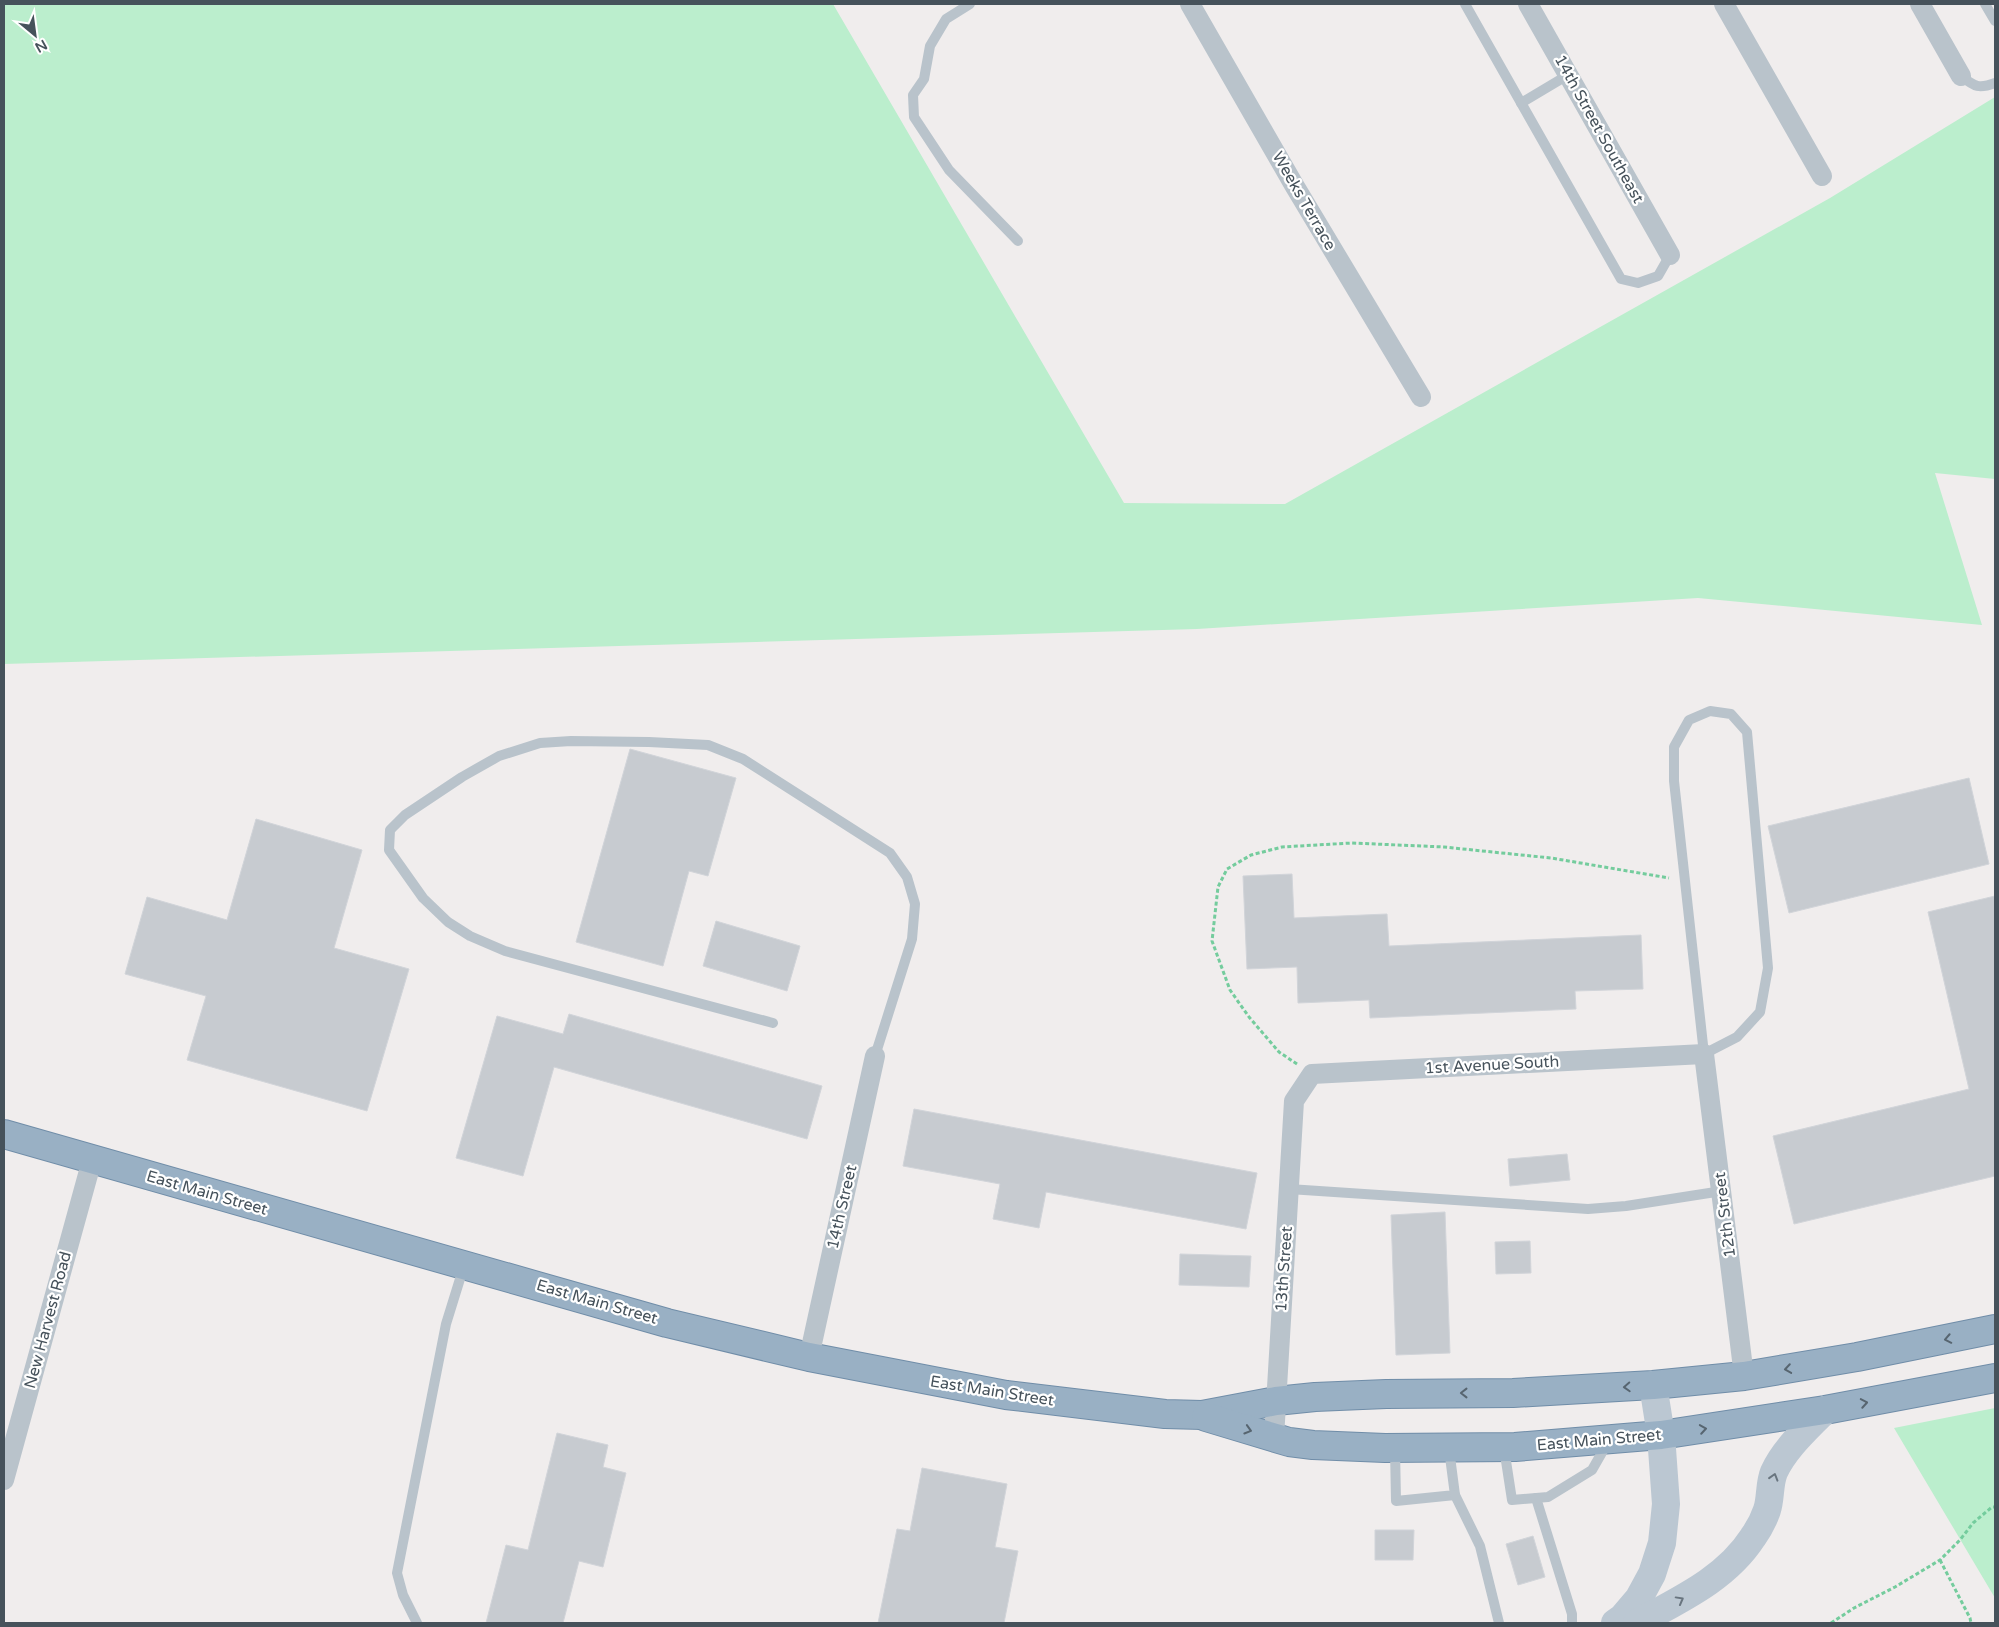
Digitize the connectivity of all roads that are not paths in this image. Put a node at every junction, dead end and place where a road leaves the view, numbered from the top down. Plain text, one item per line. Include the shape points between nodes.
1 (970, 4) edge
2 (1190, 4) edge
3 (1465, 4) edge
4 (1528, 4) edge
5 (1724, 4) edge
6 (1920, 4) edge
7 (1985, 4) edge
8 (1995, 21) edge
9 (1568, 75) junction
10 (1961, 76) joint
11 (1995, 83) edge
12 (1521, 103) junction
13 (1822, 176) dead end
14 (1018, 241) dead end
15 (1670, 255) joint
16 (1421, 397) dead end
17 (773, 1023) dead end
18 (1704, 1054) junction
19 (875, 1056) joint
20 (1294, 1101) joint
21 (4, 1134) edge
22 (92, 1160) junction
23 (1289, 1189) junction
24 (1722, 1191) junction
25 (465, 1265) junction
26 (1995, 1329) edge
27 (809, 1357) junction
28 (1744, 1376) junction
29 (1995, 1378) edge
30 (1654, 1385) junction
31 (1276, 1401) junction
32 (1825, 1410) junction
33 (1202, 1416) junction
34 (1661, 1435) junction
35 (1274, 1438) junction
36 (1610, 1439) junction
37 (1504, 1447) junction
38 (1395, 1448) junction
39 (1449, 1448) junction
40 (4, 1480) edge
41 (1455, 1495) junction
42 (1536, 1498) junction
43 (417, 1623) edge
44 (1499, 1623) edge
45 (1572, 1623) edge
46 (1615, 1623) edge
47 (1637, 1623) edge

1 - 14 lane via 946,19 930,46 924,79 913,95 914,117 949,170
2 - 16 street, Weeks Terrace
3 - 12 lane
4 - 9 street, 14th Street Southeast
5 - 13 street
6 - 10 street
7 - 8 lane
9 - 12 lane
9 - 15 street, 14th Street Southeast
10 - 11 lane via 1972,85 1983,87
12 - 15 lane via 1621,279 1638,283 1658,276
17 - 19 lane via 505,951 470,936 448,922 418,890 389,850 390,830 405,815 462,777 499,756 540,743 708,745 743,759 890,853 907,877 915,904 912,939
18 - 18 lane via 1674,781 1674,747 1689,720 1710,711 1731,714 1747,732 1768,968 1760,1012 1737,1037
18 - 20 street, 1st Avenue South via 1312,1074
18 - 24 street, 12th Street
19 - 27 street, 14th Street
20 - 23 street, 13th Street
21 - 22 highway, East Main Street
22 - 25 highway, East Main Street
22 - 40 street, New Harvest Road
23 - 24 lane via 1588,1209
23 - 31 street, 13th Street
24 - 28 street, 12th Street
25 - 27 highway, East Main Street via 667,1323
25 - 43 lane via 446,1324 397,1573 403,1595
26 -> 28 highway, East Main Street
27 - 33 highway, East Main Street via 1006,1395
28 - 30 highway, East Main Street
32 -> 29 highway, East Main Street
30 -> 31 highway, East Main Street
30 - 34 main road
31 - 33 highway, East Main Street
31 - 35 street, 13th Street
34 -> 32 highway, East Main Street
47 -> 32 main road via 1695,1591 1724,1572 1740,1556 1767,1510 1773,1474 1783,1456
33 -> 35 highway, East Main Street
34 - 36 highway, East Main Street
34 - 46 main road via 1666,1504 1662,1543 1652,1574 1638,1598
35 - 38 highway, East Main Street via 1312,1445
36 - 37 highway, East Main Street
36 - 42 lane via 1592,1470 1548,1497
37 - 39 highway, East Main Street
37 - 42 lane via 1512,1500
38 - 39 highway, East Main Street
38 - 41 lane via 1396,1501
39 - 41 lane
41 - 44 lane via 1480,1546
42 - 45 lane

